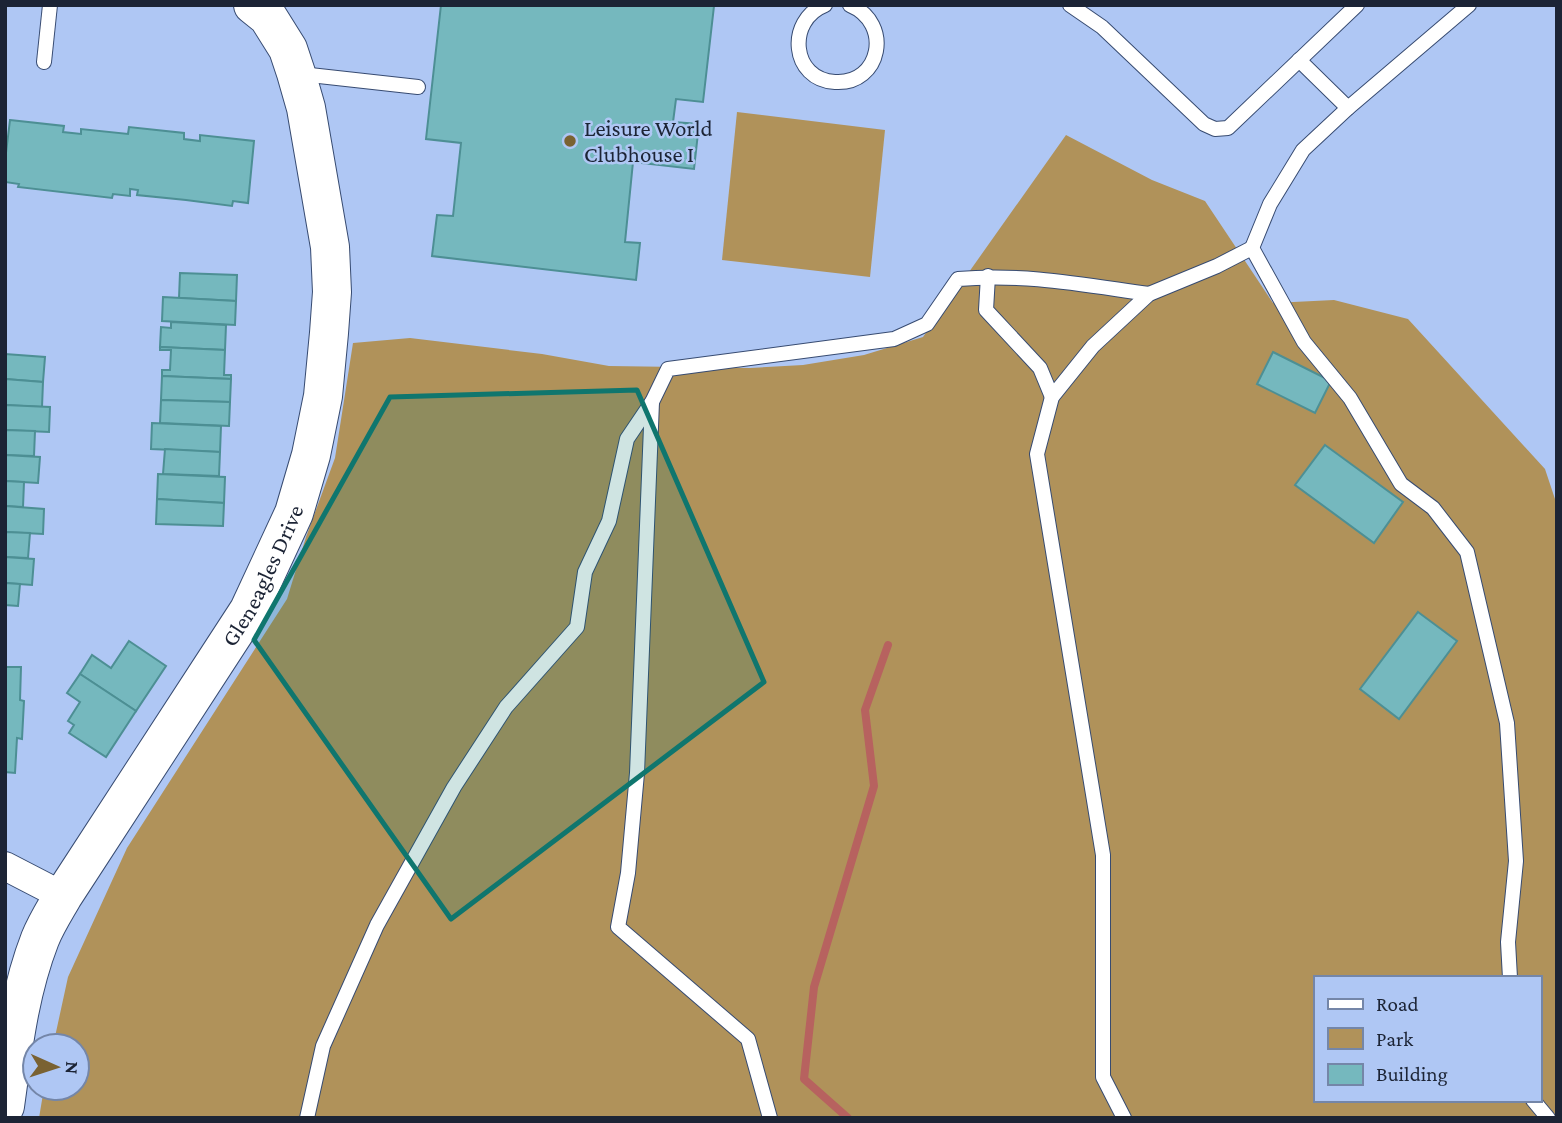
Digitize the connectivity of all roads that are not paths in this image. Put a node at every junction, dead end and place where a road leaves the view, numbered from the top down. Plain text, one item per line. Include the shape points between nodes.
1 (50, 5) edge
2 (253, 5) edge
3 (825, 5) edge
4 (850, 5) edge
5 (1070, 5) edge
6 (1357, 5) edge
7 (1469, 5) edge
8 (870, 11) edge
9 (1299, 60) junction
10 (44, 62) dead end
11 (296, 73) junction
12 (418, 87) dead end
13 (1348, 108) junction
14 (1252, 248) junction
15 (988, 276) junction
16 (1149, 294) junction
17 (1052, 397) junction
18 (652, 402) junction
19 (5, 866) edge
20 (63, 895) junction
21 (1510, 976) edge
22 (1535, 1102) edge
23 (5, 1106) edge
24 (307, 1118) edge
25 (770, 1118) edge
26 (1124, 1118) edge
27 (1549, 1118) edge

1 - 10 lane
2 - 11 street, Gleneagles Drive via 268,17 288,49
3 - 8 lane via 803,22 798,46 808,70 832,82 858,77 875,56
4 - 8 lane
5 - 9 lane via 1102,27 1204,124 1215,129 1228,128
6 - 9 lane
7 - 13 lane
9 - 13 lane
11 - 12 lane
11 - 20 street, Gleneagles Drive via 328,235 332,292 323,396 311,455 294,513 249,610
13 - 14 lane via 1303,150 1270,204
14 - 16 lane
14 - 21 lane via 1304,342 1350,398 1401,484 1433,509 1467,552 1507,723 1516,861 1508,942
15 - 16 lane via 1038,278
15 - 17 lane via 986,310 1040,368
15 - 18 lane via 958,279 927,324 894,339 668,369
16 - 17 lane via 1093,346
17 - 26 lane via 1037,454 1103,855 1103,1077
18 - 24 lane via 627,439 609,520 585,572 577,627 506,707 454,787 377,925 323,1046
18 - 25 lane via 637,773 618,927 748,1040
19 - 20 street
20 - 23 street, Gleneagles Drive via 24,985
22 - 27 lane

